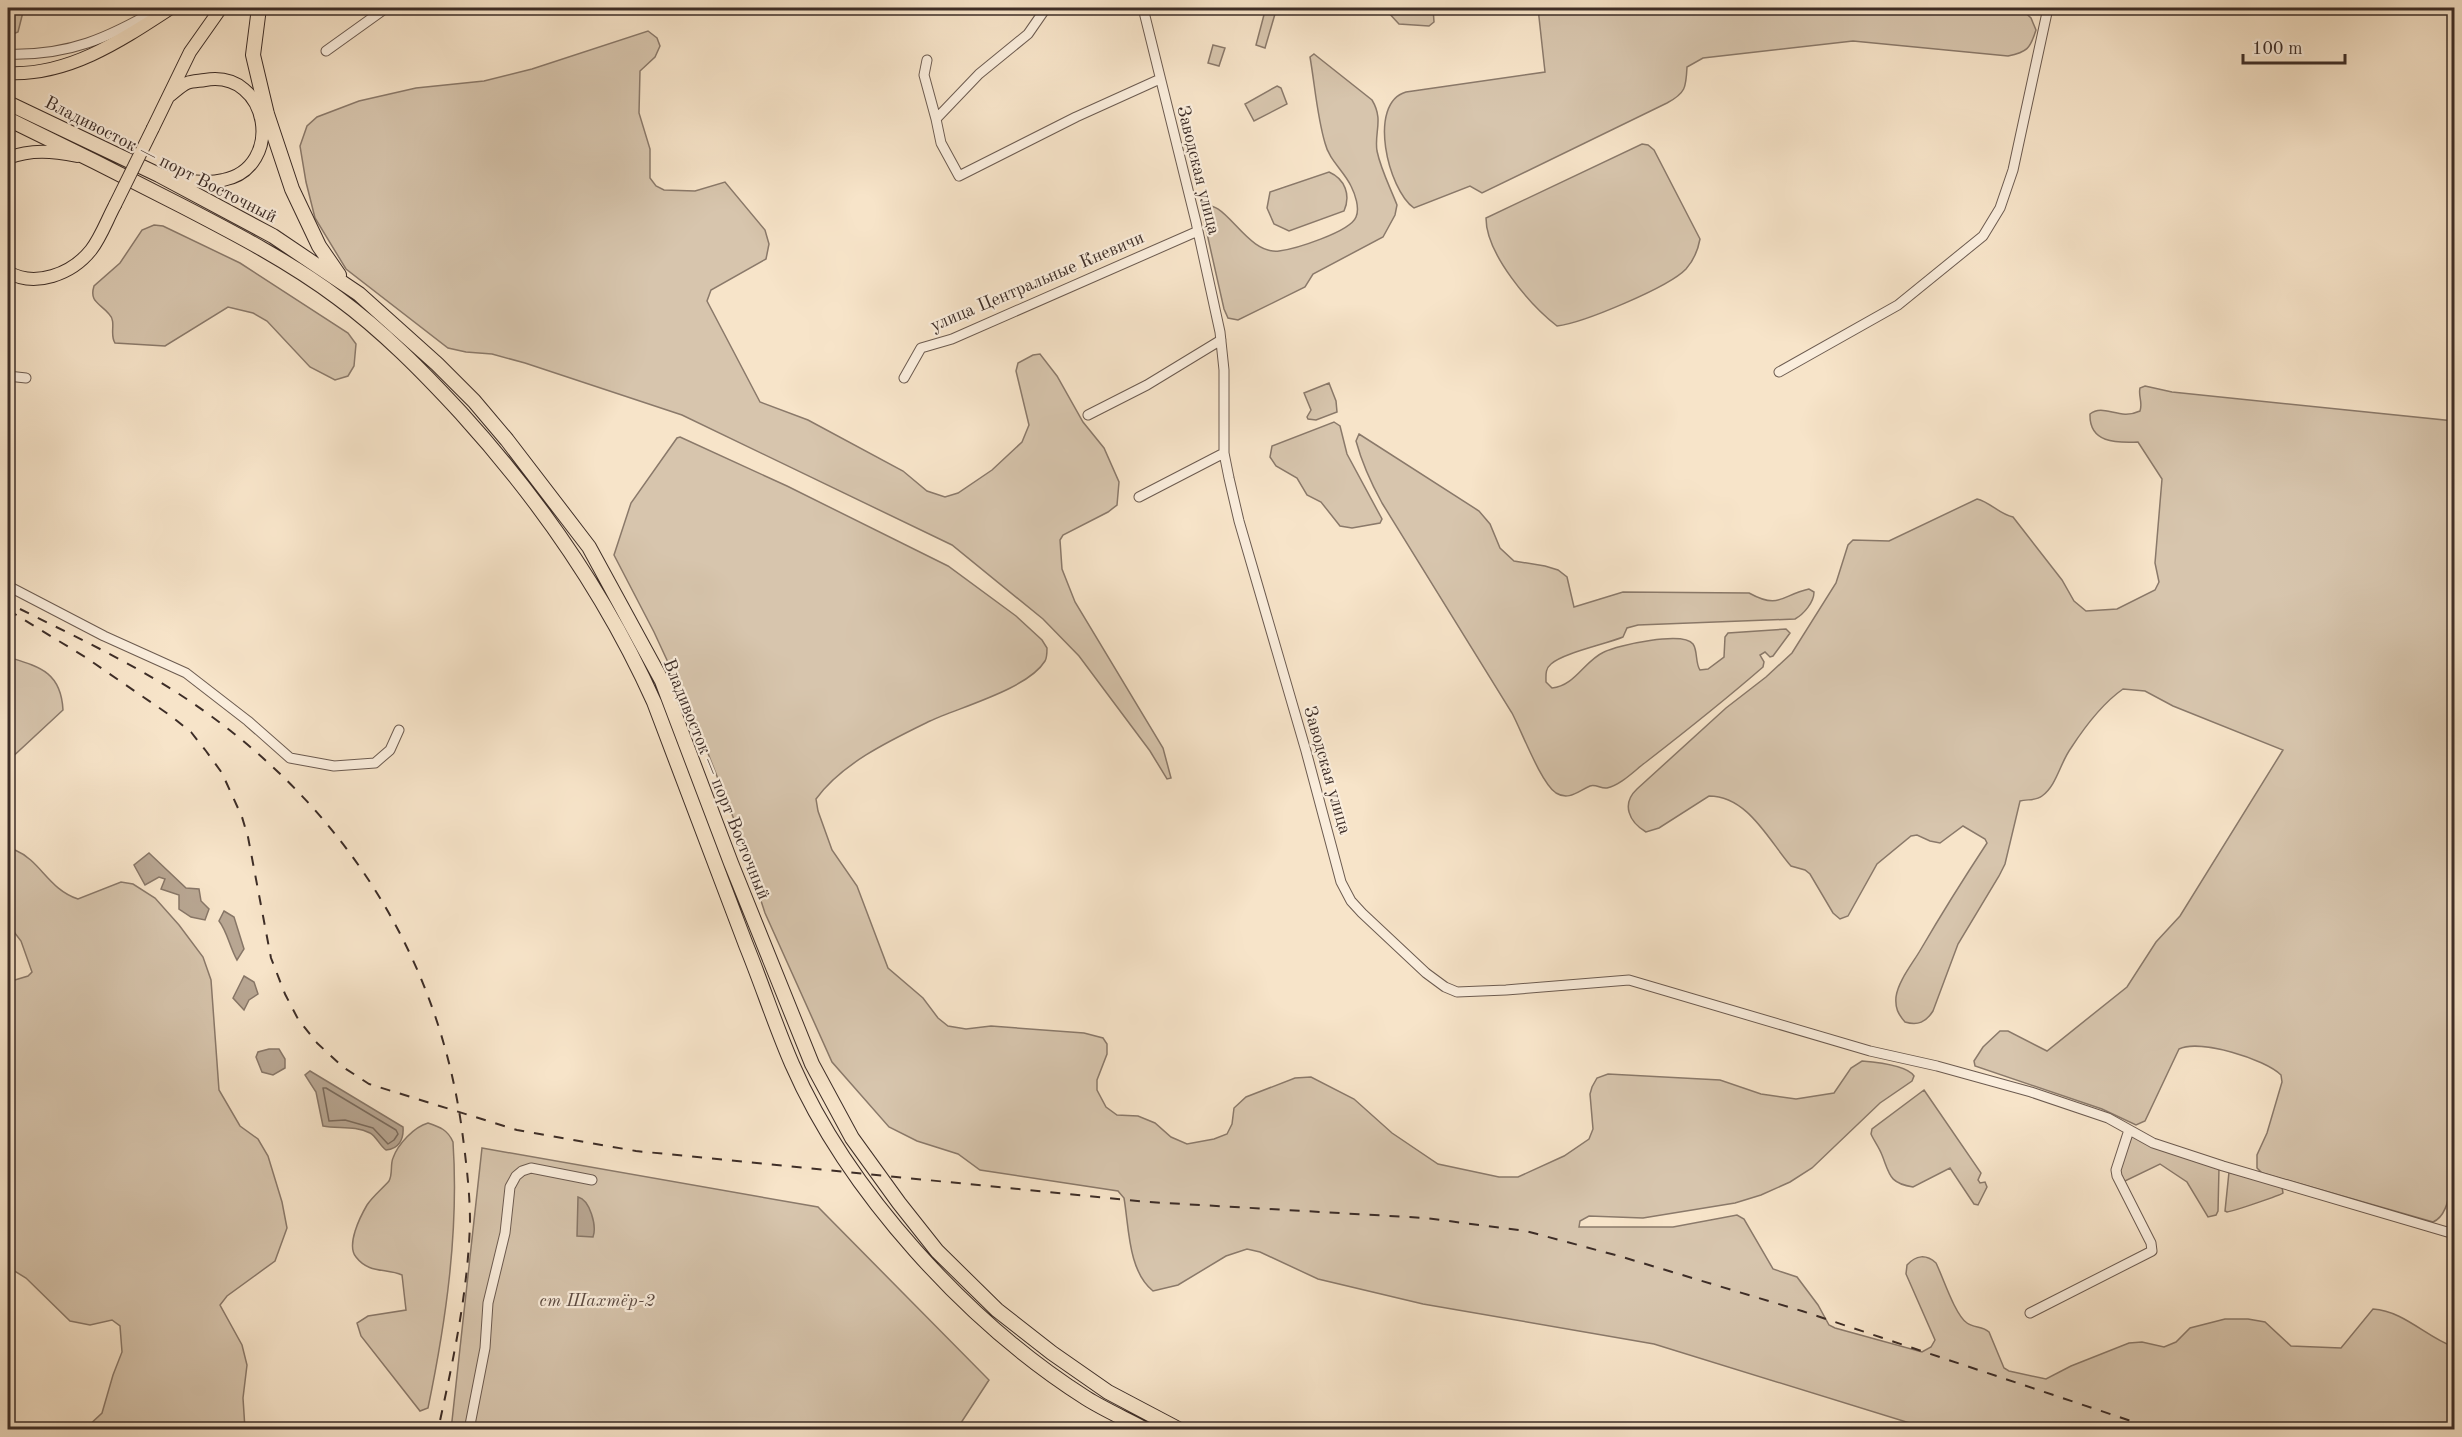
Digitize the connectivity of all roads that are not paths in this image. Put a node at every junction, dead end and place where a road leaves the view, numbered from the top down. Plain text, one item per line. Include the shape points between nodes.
1 (160, 8) edge
2 (171, 8) edge
3 (221, 8) edge
4 (259, 8) edge
5 (386, 8) edge
6 (1046, 8) edge
7 (1143, 8) edge
8 (2048, 8) edge
9 (326, 51) dead end
10 (8, 54) edge
11 (927, 60) dead end
12 (8, 73) edge
13 (1160, 79) junction
14 (168, 97) junction
15 (8, 103) edge
16 (8, 119) edge
17 (936, 119) junction
18 (8, 158) edge
19 (92, 159) junction
20 (159, 175) junction
21 (1198, 231) junction
22 (8, 272) edge
23 (344, 282) junction
24 (1221, 340) junction
25 (1779, 372) dead end
26 (8, 376) edge
27 (26, 378) dead end
28 (904, 378) dead end
29 (1088, 415) dead end
30 (1224, 453) junction
31 (1139, 497) dead end
32 (8, 586) edge
33 (399, 730) dead end
34 (2129, 1130) junction
35 (591, 1180) dead end
36 (2454, 1234) edge
37 (2030, 1313) dead end
38 (470, 1430) edge
39 (1146, 1430) edge
40 (1180, 1430) edge

1 - 10 street via 99,40 57,52
2 - 12 main road via 103,50 63,67
3 - 14 main road via 190,52
4 - 23 highway via 253,55 267,114 292,189 319,246
5 - 9 street
6 - 17 street via 1029,34 979,74
7 - 13 street, Заводская улица
8 - 25 street via 2013,170 2000,208 1983,236 1898,305
11 - 17 street via 924,75
13 - 17 street via 959,176 942,143
13 - 21 street, Заводская улица
14 - 20 main road via 187,83 230,81 249,93 259,107 261,145 243,173 226,180 206,183
14 - 22 main road, bridge via 90,251 67,270 40,279
15 - 20 highway, Владивосток — порт Восточный
16 - 19 highway, Владивосток — порт Восточный
18 - 19 main road via 51,151
19 - 39 highway, Владивосток — порт Восточный via 240,236 339,299 429,378 505,462 574,555 632,653 793,1065 831,1137 888,1218 979,1315 1086,1399
20 - 23 highway, Владивосток — порт Восточный via 273,236
21 - 24 street, Заводская улица
21 - 28 street, улица Центральные Кневичи via 952,339 921,348
23 - 40 highway, Владивосток — порт Восточный via 474,401 589,547 662,681 812,1064 852,1138 899,1203 937,1251 997,1310 1108,1392
24 - 29 street
24 - 30 street, Заводская улица
26 - 27 street
30 - 31 street
30 - 34 street, Заводская улица via 1239,521 1341,882 1351,901 1426,973 1445,987 1470,993 1629,980 1870,1051 2031,1092 2108,1118
32 - 33 street via 186,673 290,758 334,766 375,763 390,750
34 - 36 street via 2153,1143 2223,1166
34 - 37 street via 2117,1176 2152,1251
35 - 38 street via 531,1168 516,1176 510,1187

